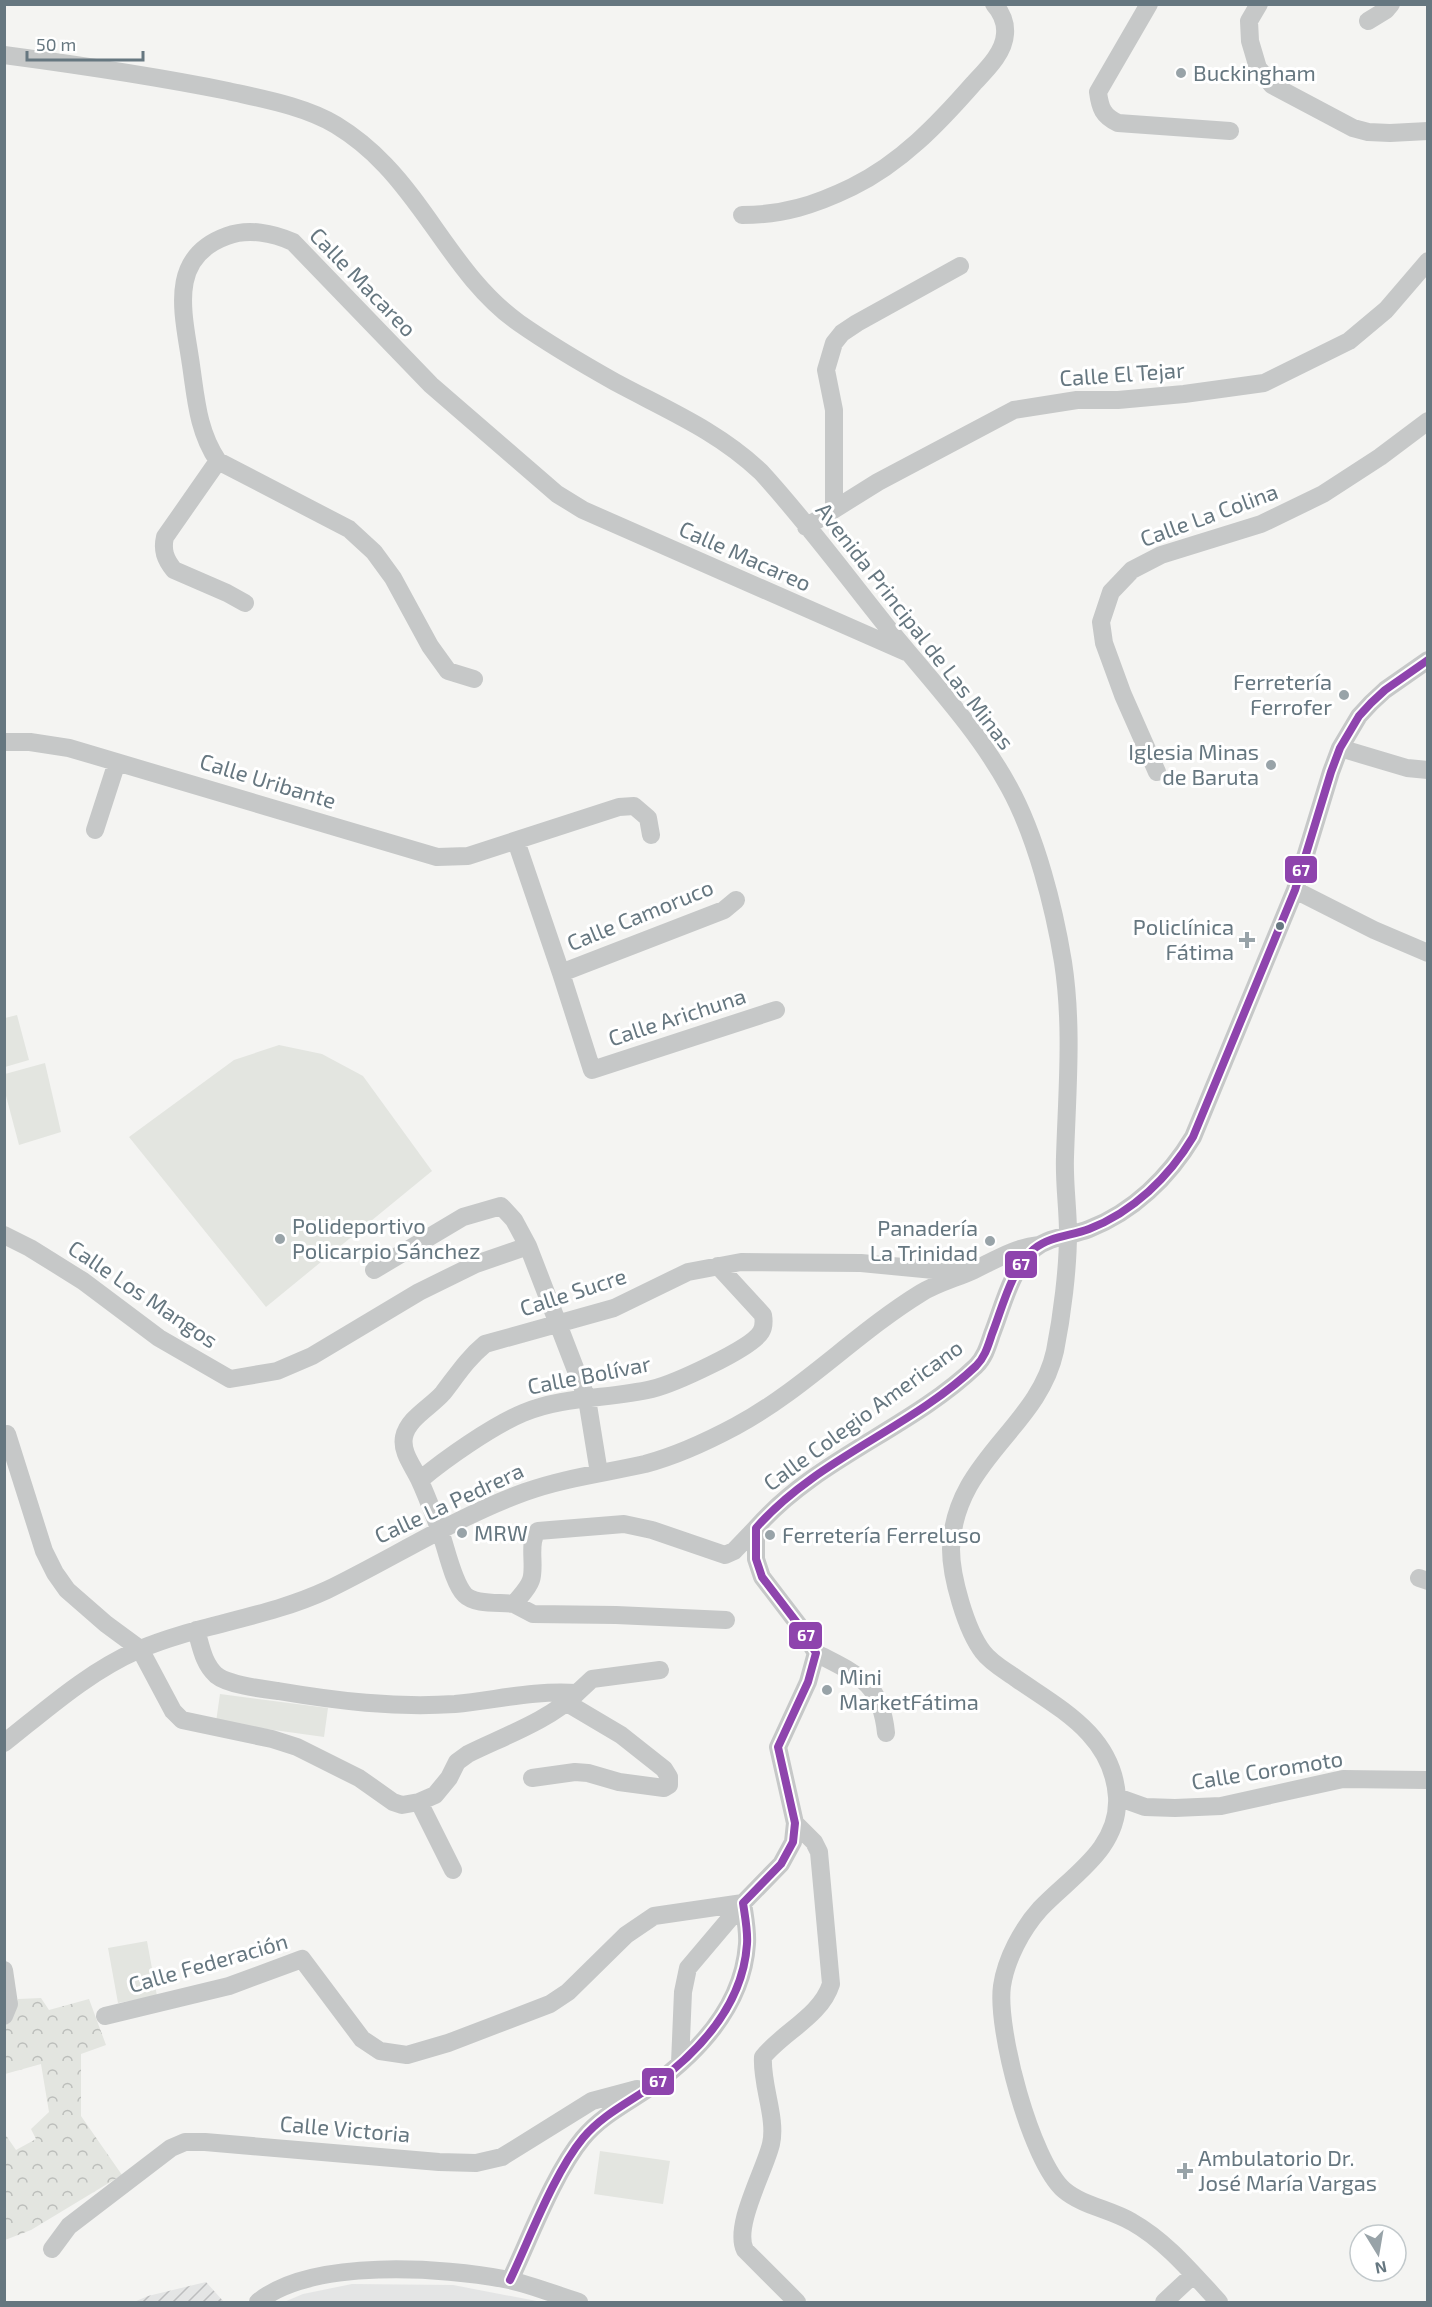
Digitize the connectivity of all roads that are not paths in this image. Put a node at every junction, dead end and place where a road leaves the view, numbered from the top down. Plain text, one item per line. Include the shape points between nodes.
1 (994, 4) edge
2 (1149, 4) edge
3 (1239, 4) edge
4 (1259, 4) edge
5 (1391, 4) edge
6 (1249, 21) junction
7 (1368, 21) dead end
8 (4, 55) edge
9 (1230, 131) dead end
10 (1428, 131) edge
11 (742, 215) dead end
12 (1428, 261) edge
13 (960, 266) dead end
14 (1428, 421) edge
15 (218, 461) junction
16 (834, 509) junction
17 (806, 527) junction
18 (245, 603) dead end
19 (908, 653) junction
20 (1428, 660) edge
21 (474, 679) dead end
22 (4, 742) edge
23 (1340, 748) junction
24 (117, 762) junction
25 (1428, 770) edge
26 (1157, 771) dead end
27 (95, 830) dead end
28 (651, 835) dead end
29 (516, 841) junction
30 (1295, 890) junction
31 (736, 900) dead end
32 (1428, 953) edge
33 (561, 973) junction
34 (776, 1010) dead end
35 (1068, 1233) junction
36 (4, 1235) edge
37 (1041, 1245) junction
38 (528, 1246) junction
39 (718, 1266) junction
40 (374, 1270) dead end
41 (966, 1274) junction
42 (556, 1323) junction
43 (587, 1399) junction
44 (4, 1435) edge
45 (600, 1473) junction
46 (420, 1480) junction
47 (756, 1528) junction
48 (440, 1530) junction
49 (514, 1604) junction
50 (726, 1620) dead end
51 (196, 1630) junction
52 (140, 1649) junction
53 (816, 1653) junction
54 (660, 1670) dead end
55 (572, 1698) junction
56 (886, 1733) dead end
57 (4, 1743) edge
58 (532, 1778) dead end
59 (1426, 1780) edge
60 (1117, 1797) junction
61 (419, 1802) junction
62 (795, 1823) junction
63 (453, 1870) dead end
64 (743, 1903) junction
65 (4, 1970) edge
66 (4, 2016) edge
67 (105, 2016) dead end
68 (680, 2063) junction
69 (653, 2085) junction
70 (52, 2249) dead end
71 (1193, 2275) junction
72 (510, 2280) junction
73 (258, 2302) edge
74 (579, 2302) edge
75 (796, 2302) edge
76 (1164, 2302) edge
77 (1219, 2302) edge

1 - 11 street via 1005,27 997,55 957,104 915,144 877,173 829,198 788,212
2 - 9 street via 1098,92 1100,108 1118,123
3 - 6 street
4 - 6 street
5 - 7 street
6 - 10 street via 1258,68 1272,85 1353,128 1390,133
8 - 17 street, Avenida Principal de Las Minas via 166,78 259,98 334,124 363,143 387,167 474,283 496,305 614,381 739,452
12 - 16 street, Calle El Tejar via 1386,310 1349,341 1264,383 1184,394 1077,400 1014,410
13 - 16 street via 857,323 834,343 826,370 834,410
14 - 26 street, Calle La Colina via 1323,494 1262,524 1161,555 1132,570 1111,592 1101,622 1104,643
15 - 18 street via 165,537 163,548 174,570
15 - 19 street, Calle Macareo via 201,428 196,406 183,306 186,276 201,249 216,240 233,233 266,232 293,242 430,385 557,494 583,510
15 - 21 street via 349,529 374,552 393,578 448,671
16 - 17 street, Calle El Tejar
17 - 19 street, Avenida Principal de Las Minas
19 - 35 street, Avenida Principal de Las Minas via 981,742 1000,772 1041,866 1063,960 1067,996 1069,1093 1064,1191
20 - 23 street, Calle Colegio Americano via 1371,703
22 - 24 street, Calle Uribante via 69,748
23 - 25 street via 1407,768
23 - 30 street, Calle Colegio Americano
24 - 27 street
24 - 29 street, Calle Uribante via 436,857 468,856
28 - 29 street, Calle Uribante via 648,818 634,806 619,807
29 - 33 street
30 - 32 street
30 - 35 street, Calle Colegio Americano via 1193,1137 1179,1160 1132,1205 1086,1231
31 - 33 street, Calle Camoruco via 724,910
33 - 34 street, Calle Arichuna via 592,1070
35 - 37 street, Calle Colegio Americano
35 - 60 street, Avenida Principal de Las Minas via 1054,1358 1028,1408 970,1483 954,1525 951,1554 962,1609 983,1652 1073,1716 1093,1735 1107,1757
36 - 38 street, Calle Los Mangos via 83,1281 159,1338 230,1378 277,1371 312,1356 419,1292 476,1264
37 - 41 street, Calle La Pedrera via 1021,1248
37 - 47 street, Calle Colegio Americano via 1018,1271 985,1354 975,1367 789,1496
38 - 40 street via 501,1206 464,1217
38 - 42 street
39 - 41 street, Calle Sucre via 741,1262 861,1263
39 - 42 street, Calle Sucre via 688,1272 614,1308
39 - 43 street, Calle Bolívar via 763,1315 760,1333 725,1358 654,1389
41 - 45 street, Calle La Pedrera via 923,1292 737,1426 648,1463
42 - 43 street
42 - 46 street, Calle Sucre via 485,1344 407,1427 403,1440 406,1454
43 - 45 street
43 - 46 street, Calle Bolívar via 521,1413
44 - 52 street via 7,1434 44,1551 56,1573 67,1590
45 - 48 street, Calle La Pedrera via 526,1491
46 - 48 street, Calle Sucre
47 - 49 street, Calle Colegio Americano via 725,1555 624,1524 538,1531 534,1536 531,1580
47 - 53 street via 756,1560 762,1577
48 - 49 street, Calle Sucre via 465,1595 472,1600
48 - 51 street, Calle La Pedrera via 325,1590
49 - 50 street via 533,1614
51 - 52 street, Calle La Pedrera
51 - 55 street via 204,1659 221,1678 264,1689 388,1705 433,1705 546,1691
52 - 57 street, Calle La Pedrera via 104,1666
52 - 61 street via 173,1711 182,1720 285,1743 359,1778 396,1803
53 - 56 street via 852,1672 869,1687 883,1708
53 - 62 street via 808,1682 778,1743
54 - 55 street via 592,1680
55 - 58 street via 666,1770 669,1785 664,1788 630,1784 575,1772
55 - 61 street via 468,1754 457,1762 435,1795
59 - 60 street, Calle Coromoto via 1343,1779 1221,1806 1145,1807
60 - 71 street, Avenida Principal de Las Minas via 1112,1827 1097,1856 1040,1910 1022,1935 1002,1984 1003,2036 1032,2133 1053,2178 1066,2192 1122,2216 1152,2235
61 - 63 street
62 - 64 street via 793,1842 781,1864
62 - 75 street via 819,1852 831,1980 822,2000 762,2058 771,2140 742,2241 745,2250
64 - 67 street, Calle Federación via 654,1916 626,1935 568,1992 550,2004 415,2053 390,2054 371,2046 302,1959 229,1986
64 - 68 street via 688,1968
64 - 68 street via 748,1943 736,1992 716,2026
65 - 66 street via 9,2004
68 - 69 street
69 - 70 street, Calle Victoria via 592,2101 489,2162 439,2162 185,2142 171,2148 69,2226
69 - 72 street via 616,2107 575,2148
71 - 76 street
71 - 77 street, Avenida Principal de Las Minas
72 - 73 street via 436,2269 351,2271 291,2283
72 - 74 street

